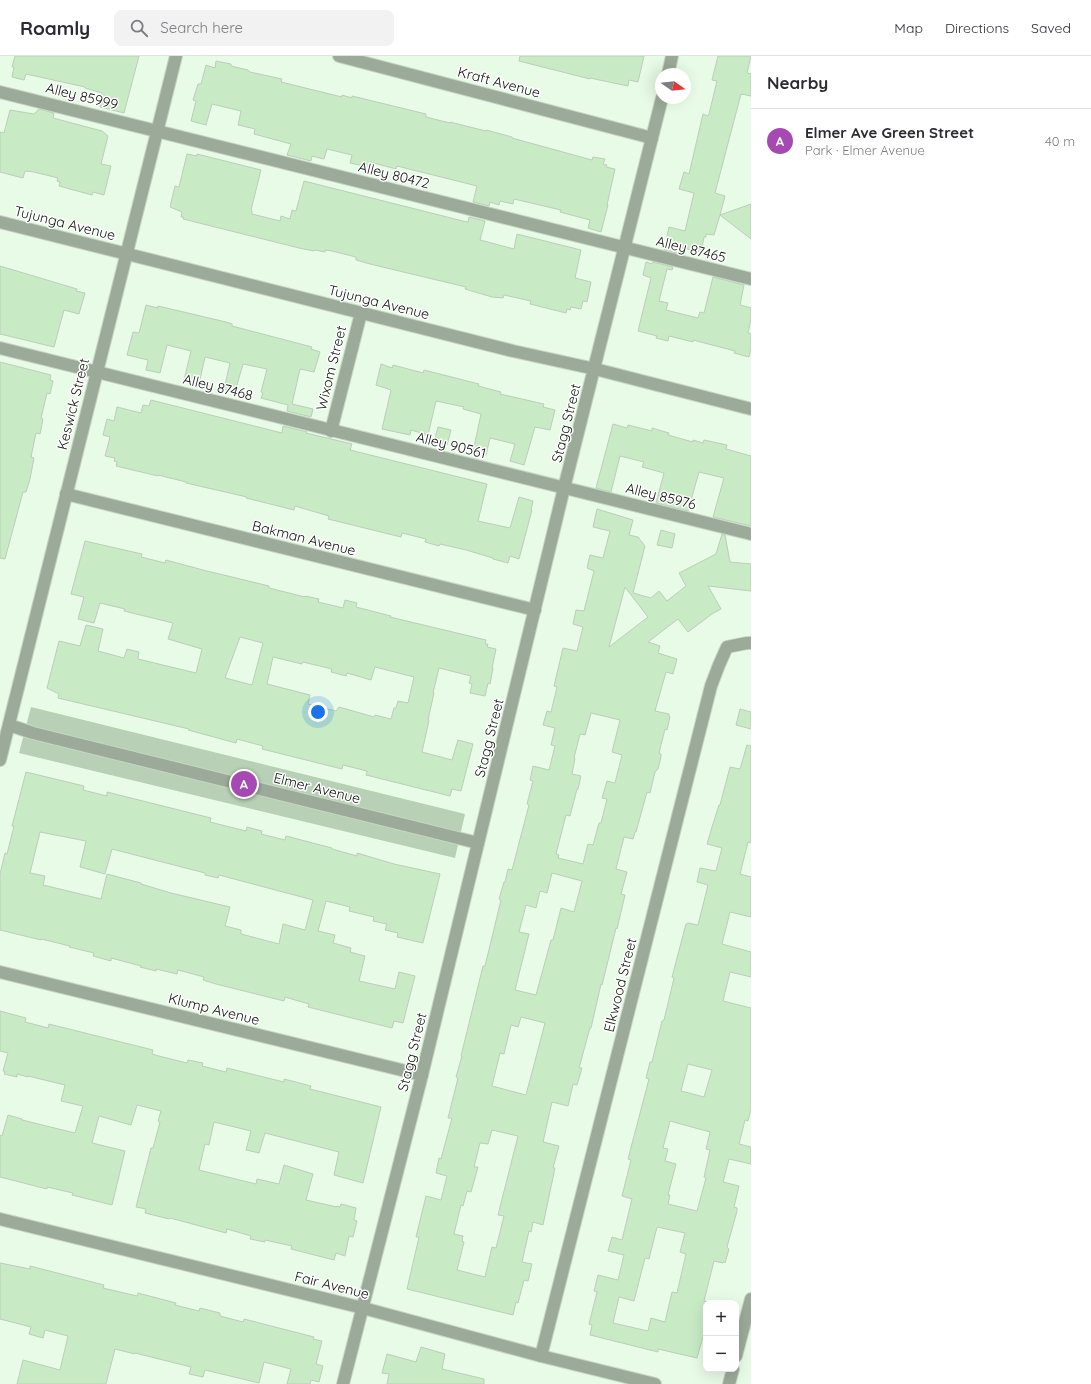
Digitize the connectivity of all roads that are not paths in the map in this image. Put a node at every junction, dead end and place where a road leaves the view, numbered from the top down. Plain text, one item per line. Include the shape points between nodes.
1 (176, 56) edge
2 (339, 56) edge
3 (672, 56) edge
4 (669, 68) edge
5 (0, 92) edge
6 (660, 104) edge
7 (157, 130) junction
8 (652, 138) junction
9 (0, 222) edge
10 (624, 249) junction
11 (126, 255) junction
12 (751, 279) edge
13 (361, 313) junction
14 (0, 348) edge
15 (595, 369) junction
16 (97, 372) junction
17 (751, 409) edge
18 (331, 431) junction
19 (564, 488) junction
20 (66, 494) junction
21 (751, 534) edge
22 (535, 610) junction
23 (751, 644) edge
24 (9, 725) junction
25 (0, 760) edge
26 (478, 843) junction
27 (0, 972) edge
28 (422, 1075) junction
29 (0, 1218) edge
30 (751, 1299) edge
31 (363, 1308) junction
32 (739, 1345) edge
33 (541, 1356) junction
34 (732, 1372) edge
35 (343, 1384) edge
36 (655, 1384) edge
37 (729, 1384) edge

1 - 7 street, Keswick Street
2 - 8 street, Kraft Avenue
3 - 4 street
5 - 7 street, Alley 85999
6 - 8 street, Stagg Street
7 - 10 street, Alley 80472
7 - 11 street, Keswick Street
8 - 10 street, Stagg Street
9 - 11 street, Tujunga Avenue
10 - 12 street, Alley 87465
10 - 15 street, Stagg Street
11 - 13 street, Tujunga Avenue
11 - 16 street, Keswick Street
13 - 15 street, Tujunga Avenue
13 - 18 street, Wixom Street
14 - 16 street, Alley 87468
15 - 17 street, Tujunga Avenue
15 - 19 street, Stagg Street
16 - 18 street, Alley 87468
16 - 20 street, Keswick Street
18 - 19 street, Alley 90561
19 - 21 street, Alley 85976
19 - 22 street, Stagg Street
20 - 22 street, Bakman Avenue
20 - 24 street, Keswick Street
22 - 26 street, Stagg Street
23 - 33 street, Elkwood Street via 727,647 711,686
24 - 25 street, Keswick Street
24 - 26 street, Elmer Avenue
26 - 28 street, Stagg Street
27 - 28 street, Klump Avenue
28 - 31 street, Stagg Street
29 - 31 street, Fair Avenue
30 - 32 street
31 - 33 street, Fair Avenue
31 - 35 street, Stagg Street
33 - 36 street, Fair Avenue
34 - 37 street

